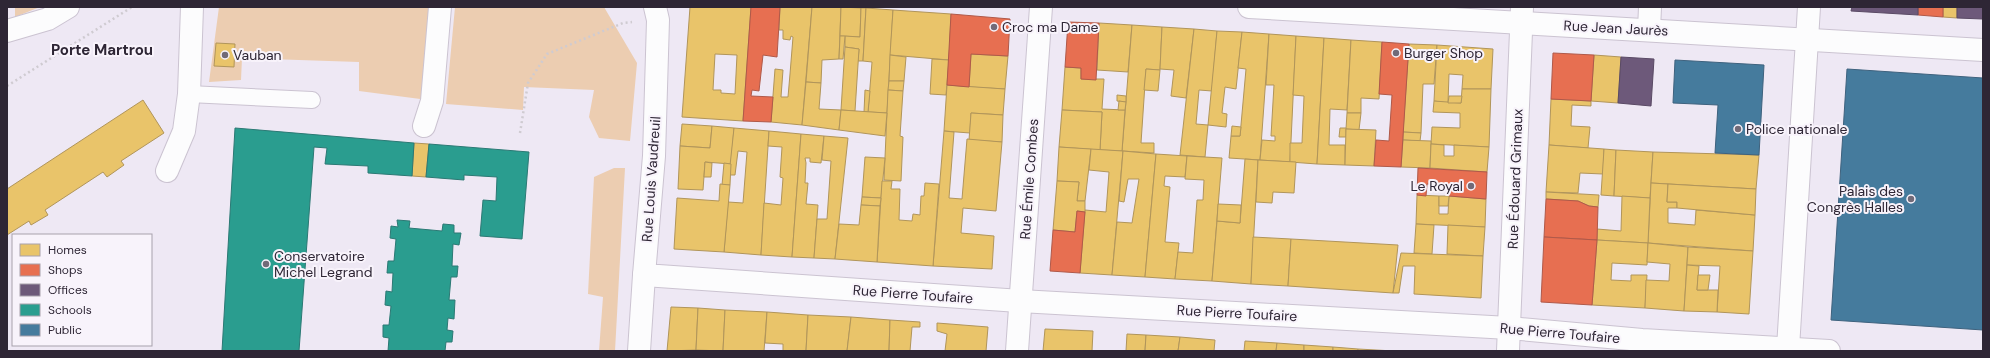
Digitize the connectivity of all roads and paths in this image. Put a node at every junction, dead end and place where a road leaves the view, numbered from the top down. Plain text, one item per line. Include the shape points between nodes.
1 (68, 7) edge
2 (132, 7) edge
3 (192, 7) edge
4 (440, 7) edge
5 (1041, 7) edge
6 (1249, 7) edge
7 (1650, 7) edge
8 (1809, 7) edge
9 (656, 14) edge
10 (1522, 15) edge
11 (1649, 30) junction
12 (7, 31) edge
13 (1807, 40) junction
14 (1983, 50) edge
15 (7, 86) edge
16 (190, 94) junction
17 (312, 100) dead end
18 (424, 126) dead end
19 (520, 134) dead end
20 (167, 171) dead end
21 (644, 275) junction
22 (1020, 301) junction
23 (1509, 328) junction
24 (1788, 348) junction
25 (639, 351) edge
26 (1017, 351) edge
27 (1508, 351) edge
28 (1829, 351) edge

1 - 12 street via 48,19
2 - 15 path
3 - 16 street
4 - 18 street via 432,101
5 - 22 street, Rue Émile Combes
6 - 10 street, Rue Jean Jaurès
7 - 11 street
8 - 13 street
9 - 19 path via 623,23 547,54 528,83
9 - 21 street, Rue Louis Vaudreuil via 654,156
10 - 11 street, Rue Jean Jaurès
10 - 23 street, Rue Édouard Grimaux
11 - 13 street, Rue Jean Jaurès
13 - 14 street, Rue Jean Jaurès
13 - 24 street
16 - 17 lane
16 - 20 street via 184,131
21 - 22 street, Rue Pierre Toufaire
21 - 25 street, Rue Louis Vaudreuil
22 - 23 street, Rue Pierre Toufaire
22 - 26 street, Rue Émile Combes
23 - 24 street, Rue Pierre Toufaire via 1642,340
23 - 27 street, Rue Édouard Grimaux
24 - 28 street, Rue Pierre Toufaire

